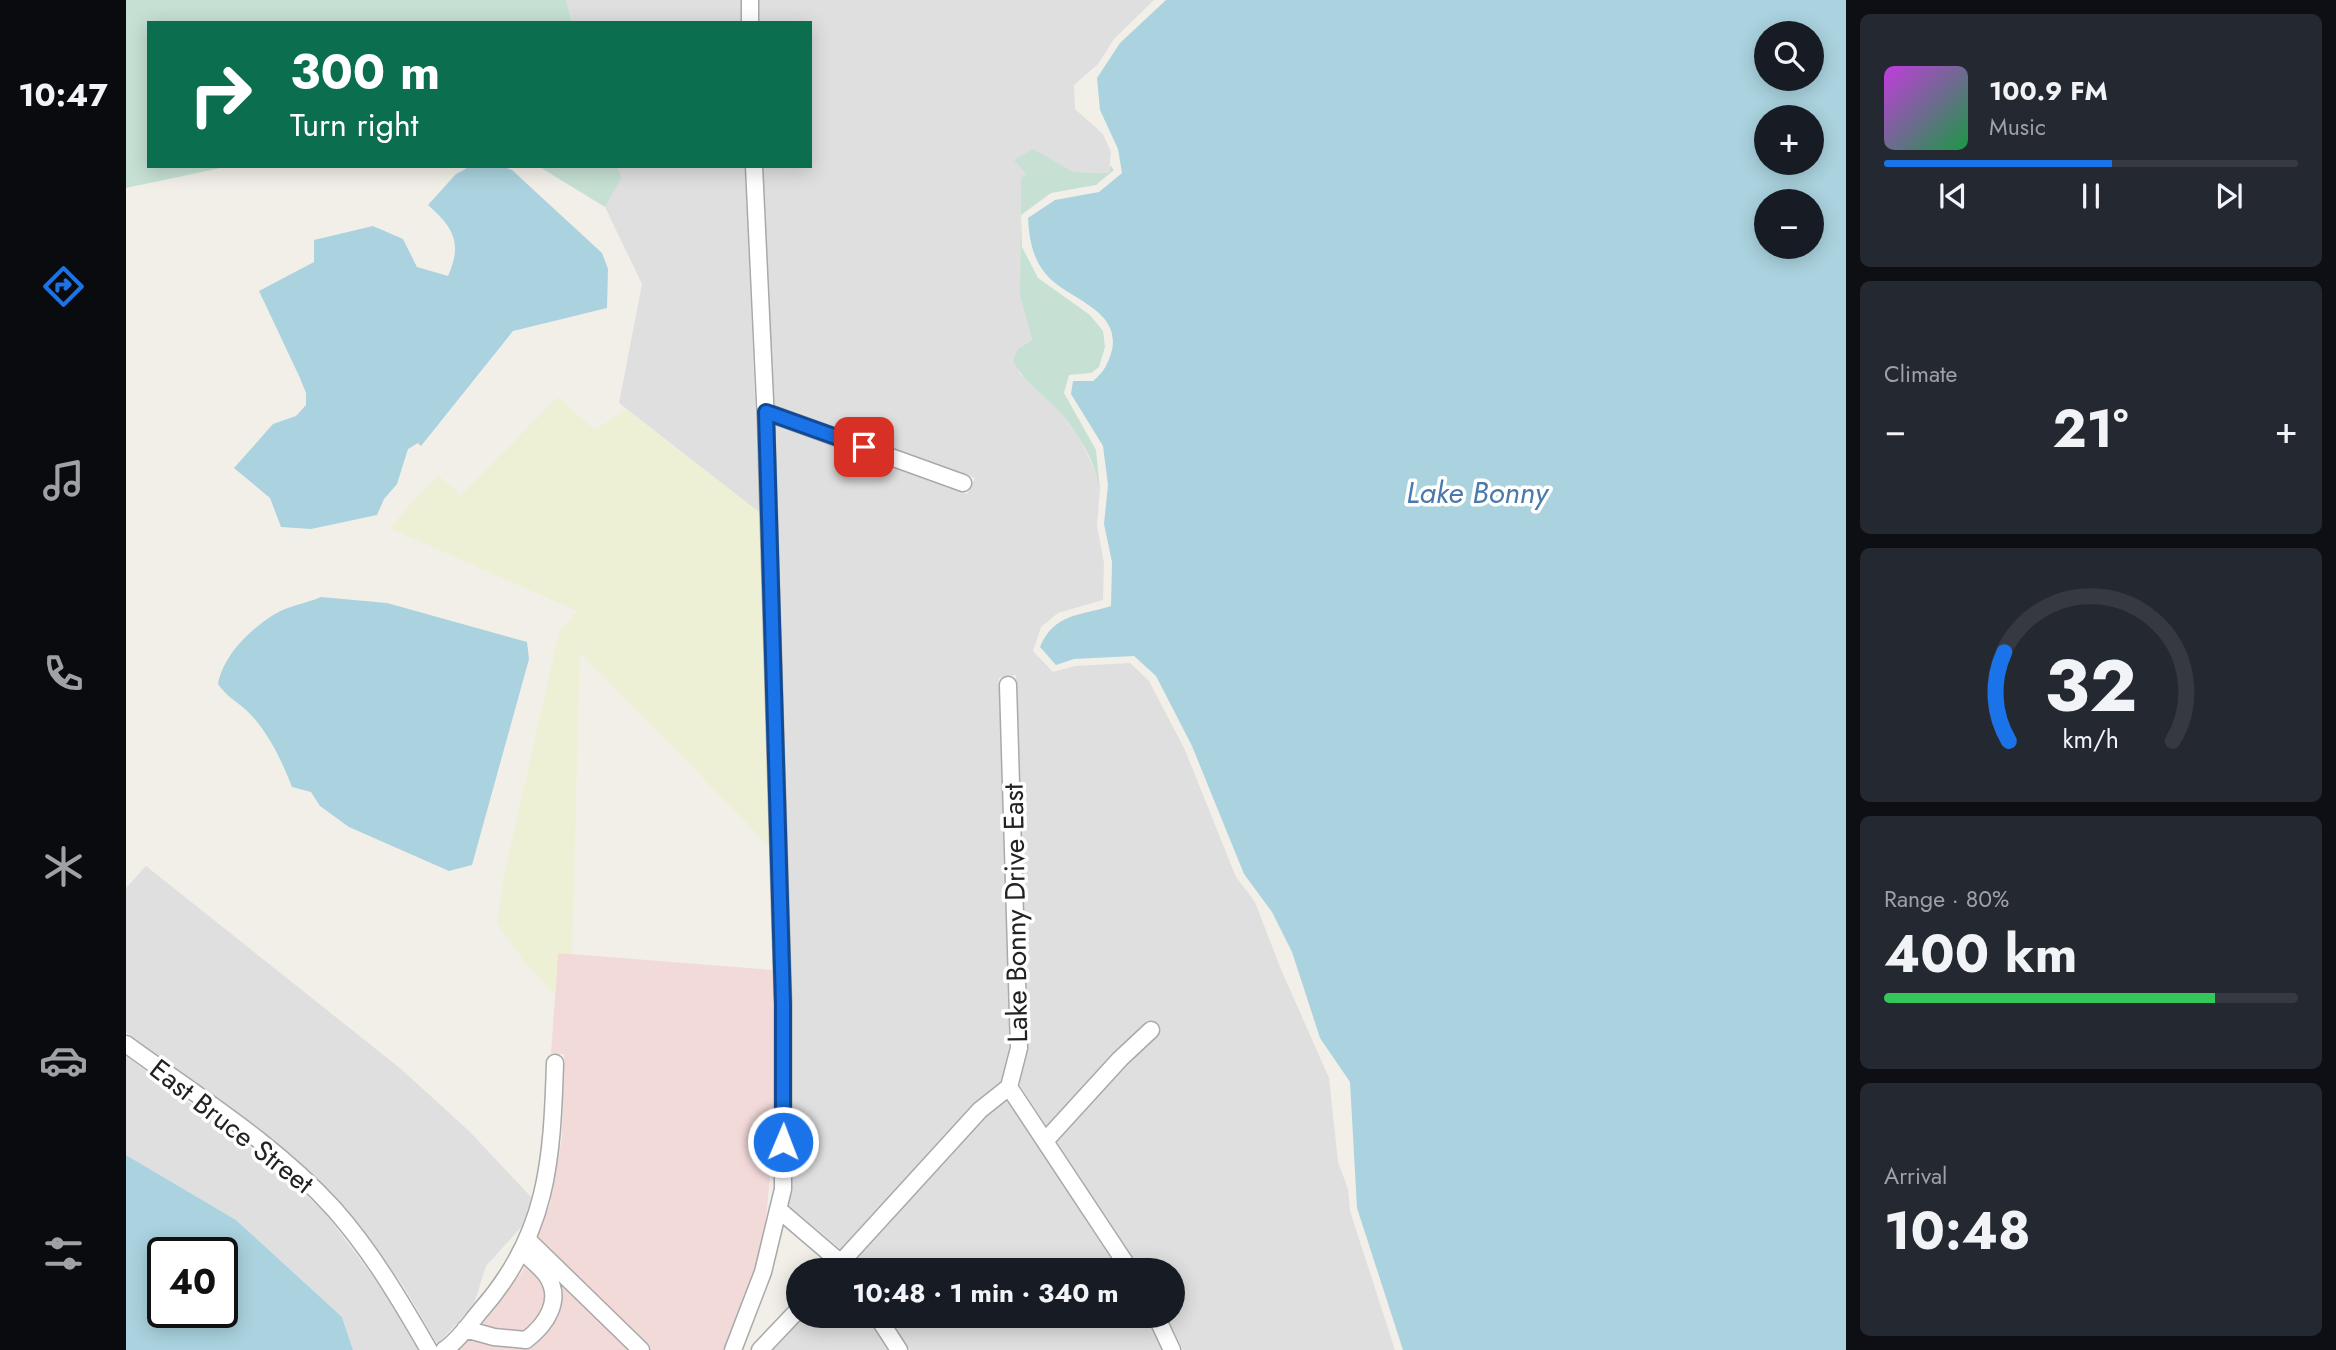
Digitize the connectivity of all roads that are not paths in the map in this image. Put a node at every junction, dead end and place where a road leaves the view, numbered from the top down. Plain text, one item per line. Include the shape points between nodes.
1 (750, 0) edge
2 (750, 21) edge
3 (754, 168) edge
4 (766, 412) junction
5 (963, 483) dead end
6 (1008, 685) dead end
7 (1151, 1030) dead end
8 (126, 1044) edge
9 (555, 1063) dead end
10 (1009, 1087) junction
11 (1046, 1140) junction
12 (778, 1209) junction
13 (525, 1246) junction
14 (831, 1258) edge
15 (851, 1258) edge
16 (1122, 1258) edge
17 (786, 1323) edge
18 (885, 1328) edge
19 (1162, 1328) edge
20 (465, 1329) junction
21 (429, 1350) edge
22 (444, 1350) edge
23 (641, 1350) edge
24 (733, 1350) edge
25 (760, 1350) edge
26 (899, 1350) edge
27 (1172, 1350) edge

1 - 2 street
3 - 4 street
4 - 5 street
4 - 12 street via 783,1018 783,1189
6 - 10 street, Lake Bonny Drive East via 1019,1048
7 - 11 street
8 - 21 street, East Bruce Street via 280,1157 332,1208 394,1290
9 - 13 street via 548,1174
10 - 11 street
10 - 15 street via 980,1110
11 - 16 street
12 - 14 street
12 - 24 street via 763,1272
13 - 20 street via 498,1291
13 - 20 street via 548,1277 553,1295 550,1315 526,1340
13 - 23 street
17 - 25 street
18 - 26 street
19 - 27 street
20 - 22 street

